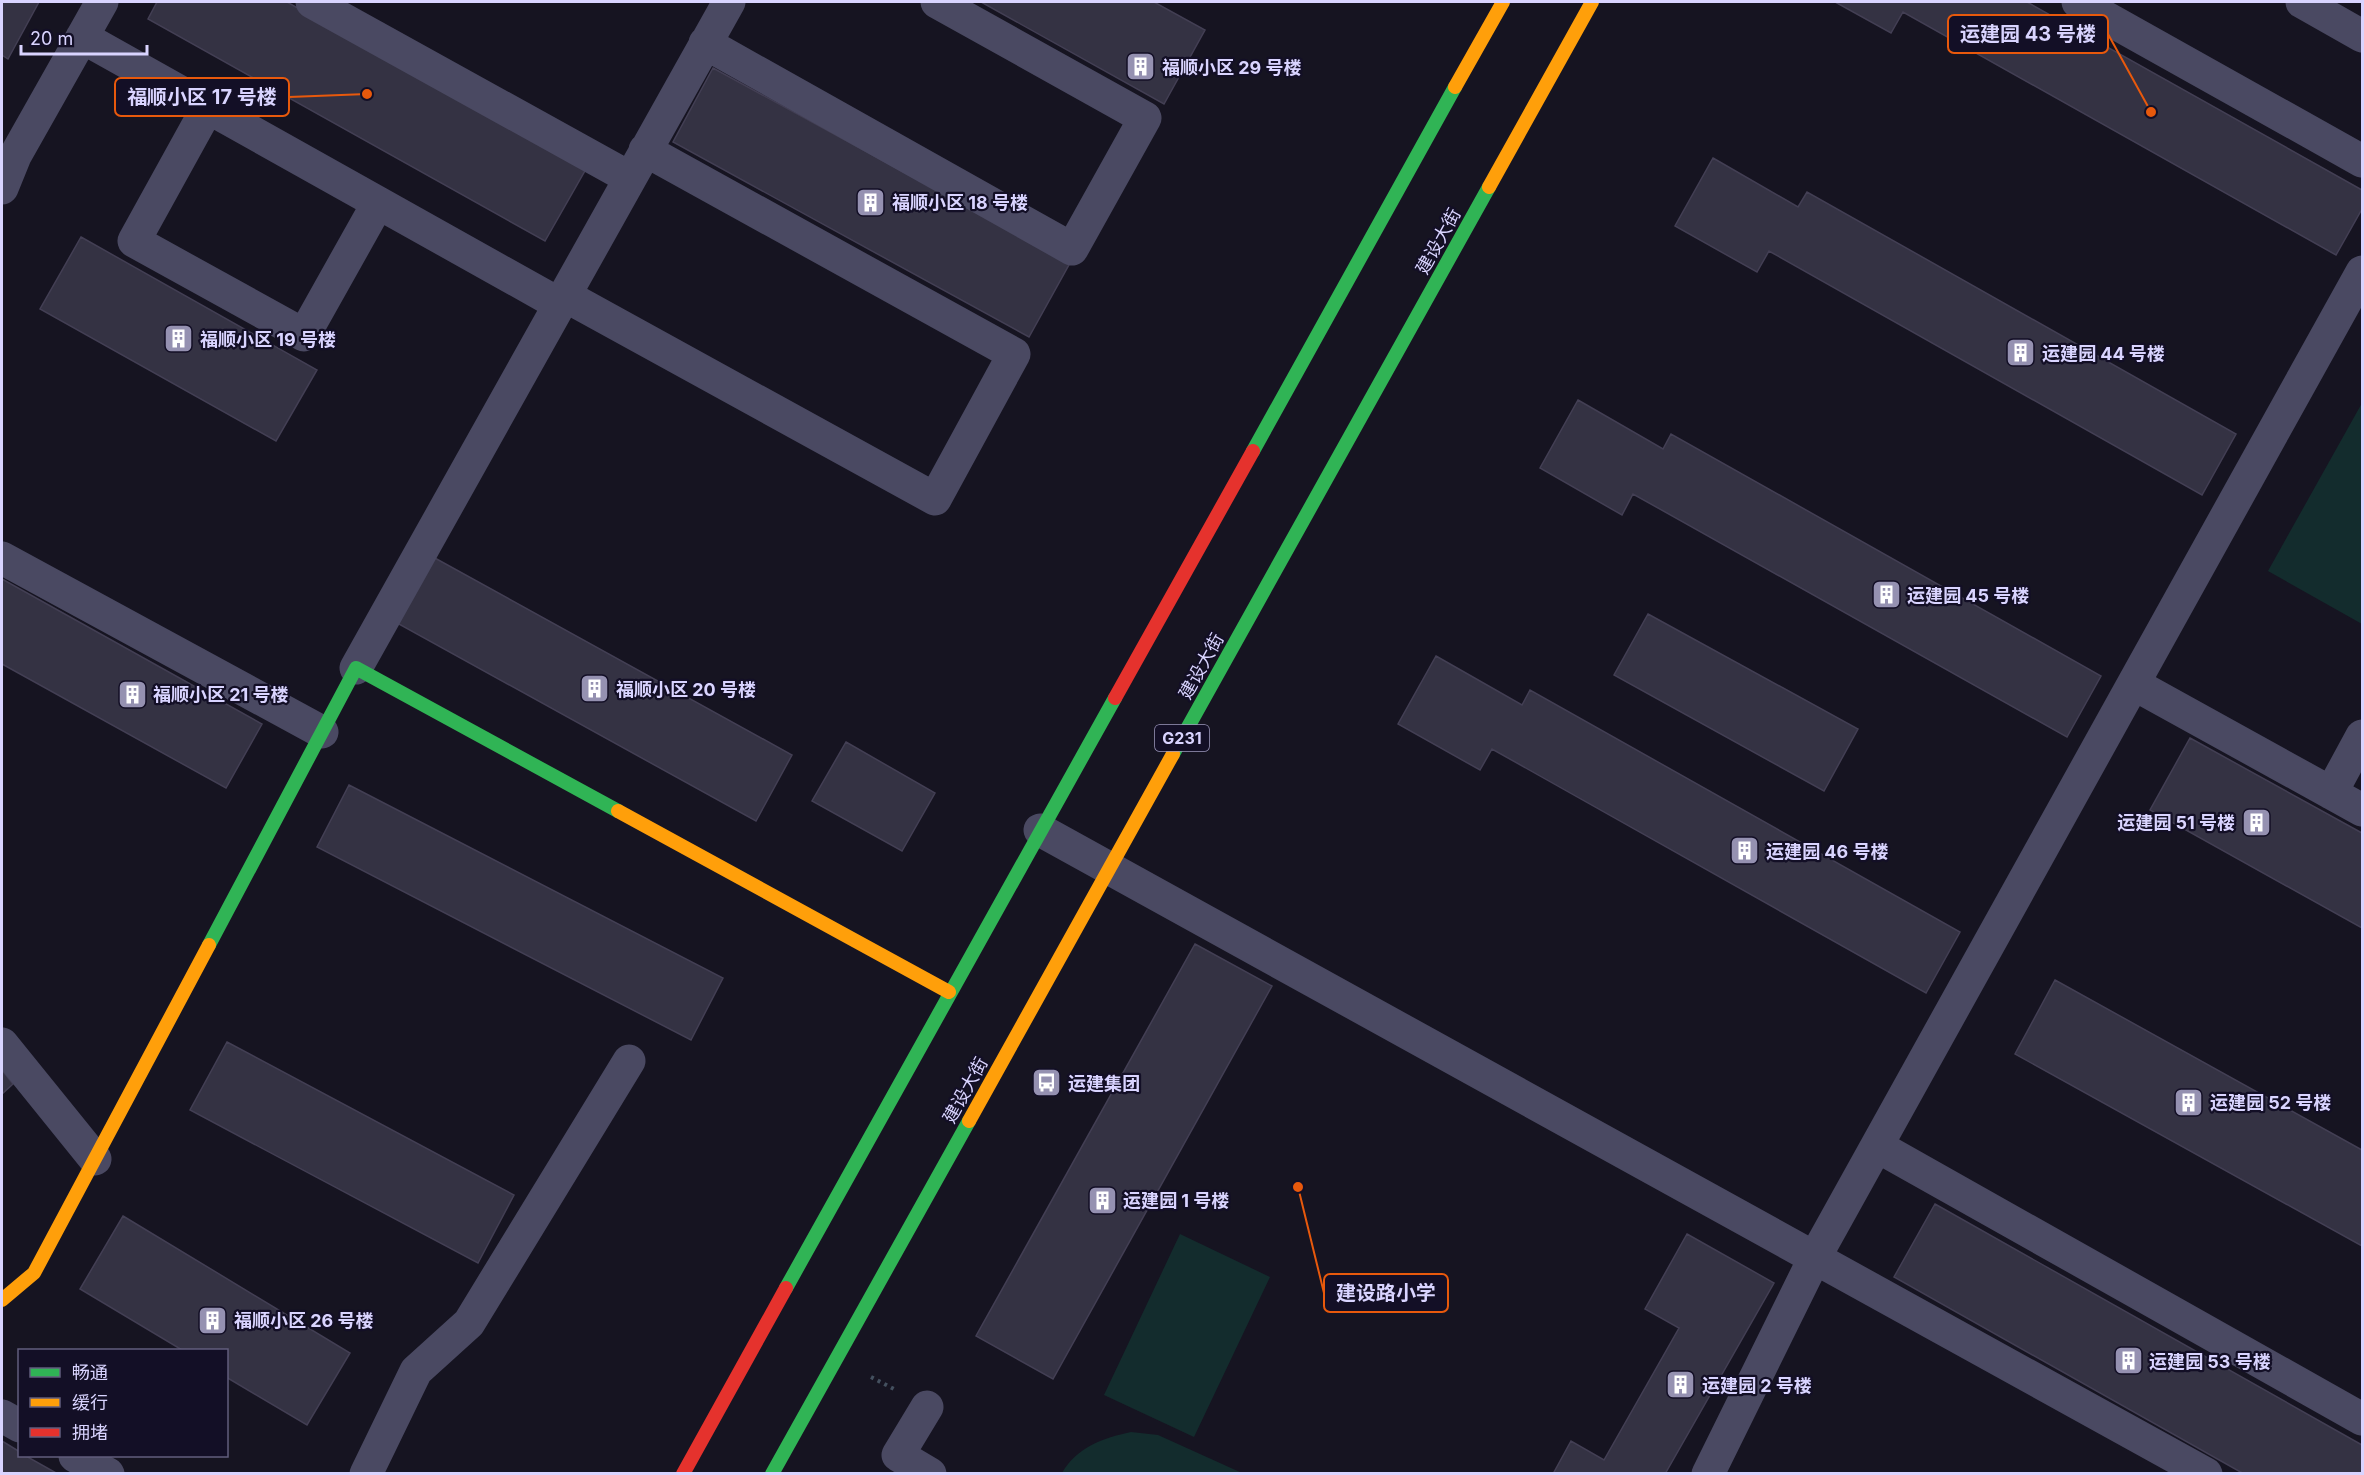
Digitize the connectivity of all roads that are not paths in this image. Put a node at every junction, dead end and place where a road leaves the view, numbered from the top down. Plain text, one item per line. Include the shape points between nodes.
1 (102, 2) edge
2 (312, 2) edge
3 (937, 2) edge
4 (1503, 2) edge
5 (2078, 2) edge
6 (2302, 2) edge
7 (1584, 3) edge
8 (712, 15) edge
9 (2362, 36) edge
10 (82, 37) junction
11 (208, 107) junction
12 (2362, 161) edge
13 (638, 164) junction
14 (2, 188) edge
15 (378, 203) junction
16 (2362, 272) edge
17 (562, 300) junction
18 (2, 558) edge
19 (356, 668) junction
20 (2134, 684) junction
21 (322, 732) junction
22 (2362, 736) edge
23 (2331, 793) junction
24 (2362, 810) edge
25 (1040, 830) junction
26 (1109, 868) junction
27 (949, 992) junction
28 (2, 1044) edge
29 (629, 1061) dead end
30 (1876, 1146) junction
31 (95, 1159) junction
32 (1815, 1257) junction
33 (2, 1300) edge
34 (927, 1407) dead end
35 (2, 1416) edge
36 (2362, 1419) edge
37 (18, 1425) edge
38 (79, 1457) edge
39 (108, 1473) edge
40 (366, 1473) edge
41 (683, 1473) edge
42 (772, 1473) edge
43 (930, 1473) edge
44 (1708, 1473) edge
45 (2206, 1473) edge

1 - 10 street
2 - 13 street
3 - 8 street via 1145,118 1072,249
4 - 25 main road
5 - 12 street
6 - 9 street
7 - 26 main road, 建设大街 / G231
8 - 13 street
10 - 11 street
10 - 14 street via 15,156
11 - 15 street
11 - 15 street via 134,241 304,335
13 - 17 street
13 - 17 street via 1014,354 935,499
15 - 17 street
16 - 20 street
17 - 19 street
18 - 21 street
19 - 21 main road
19 - 27 main road
20 - 23 street
20 - 30 street
21 - 31 main road
22 - 23 street
23 - 24 street
25 - 26 street
25 - 27 main road
26 - 32 street
26 - 42 main road, 建设大街 / G231
27 - 41 main road
28 - 31 street
29 - 40 street via 469,1323 416,1371
30 - 32 street
30 - 36 street
31 - 33 main road via 34,1274
32 - 44 street
32 - 45 street
34 - 43 street via 898,1455
35 - 37 street
38 - 39 street

